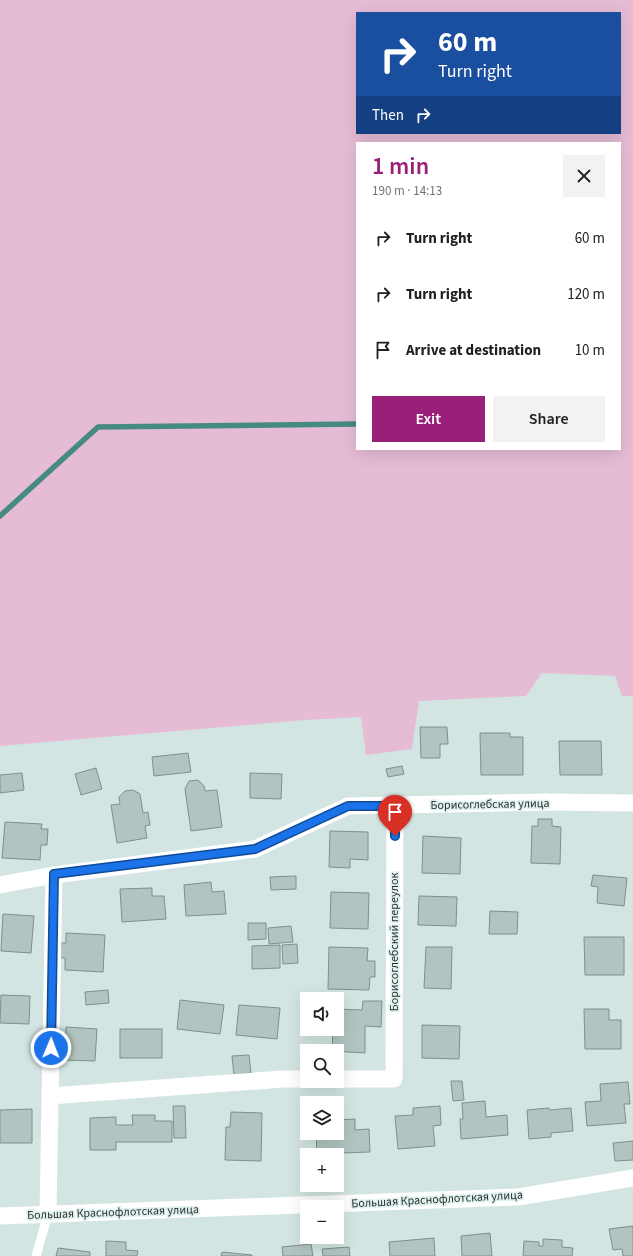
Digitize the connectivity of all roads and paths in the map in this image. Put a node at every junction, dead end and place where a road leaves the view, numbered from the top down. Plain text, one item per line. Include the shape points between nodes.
1 (633, 803) edge
2 (395, 806) junction
3 (54, 874) junction
4 (0, 885) edge
5 (300, 1079) edge
6 (344, 1079) edge
7 (50, 1096) junction
8 (633, 1178) edge
9 (48, 1214) junction
10 (0, 1216) edge
11 (36, 1256) edge

1 - 2 street, Борисоглебская улица via 548,802
2 - 3 street, Борисоглебская улица via 348,806 255,849
2 - 6 street, Борисоглебский переулок via 394,1079
3 - 4 street, Борисоглебская улица
3 - 7 street
5 - 7 street
7 - 9 street
8 - 9 street, Большая Краснофлотская улица via 518,1197
9 - 10 street, Большая Краснофлотская улица
9 - 11 lane

